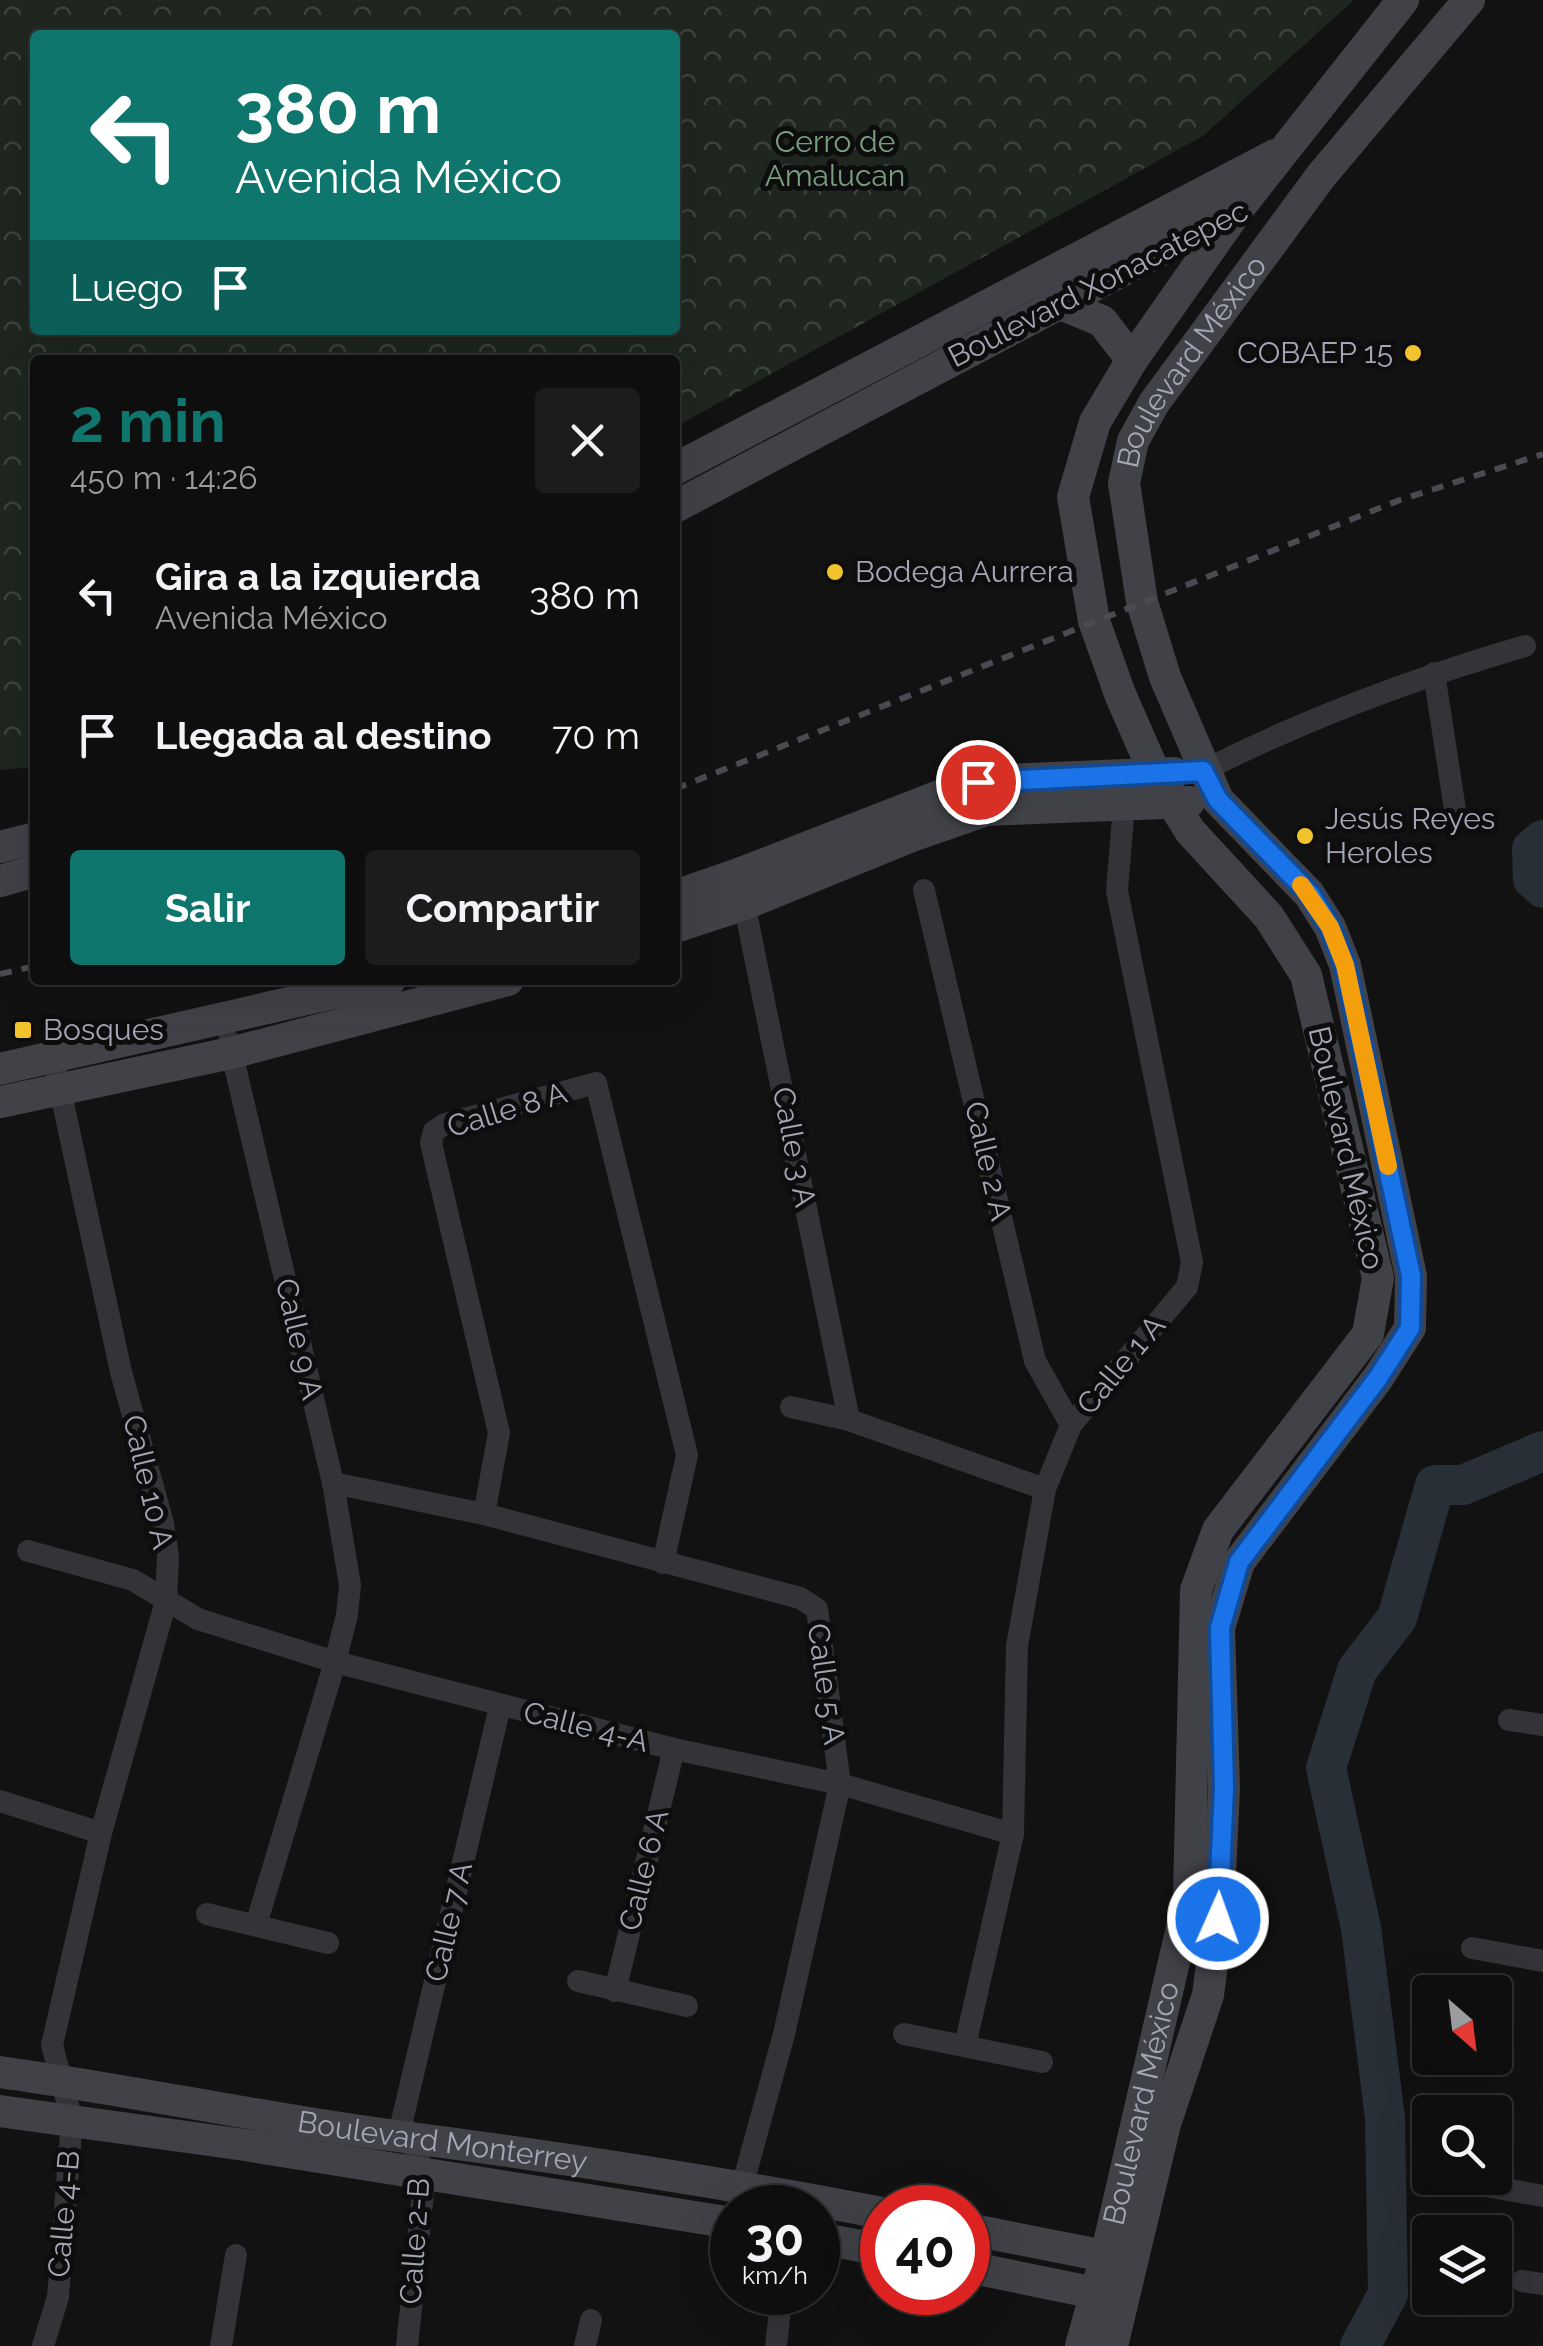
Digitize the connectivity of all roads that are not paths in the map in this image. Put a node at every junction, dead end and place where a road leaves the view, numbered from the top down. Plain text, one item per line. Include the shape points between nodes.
1 (1403, 0) edge
2 (1470, 0) edge
3 (1360, 128) junction
4 (1285, 149) junction
5 (1321, 176) junction
6 (1238, 209) junction
7 (1058, 302) junction
8 (1132, 360) junction
9 (680, 465) edge
10 (680, 503) edge
11 (1525, 646) dead end
12 (1434, 673) junction
13 (1135, 785) junction
14 (1210, 786) junction
15 (1171, 803) junction
16 (1456, 816) dead end
17 (30, 839) edge
18 (0, 848) edge
19 (30, 873) edge
20 (0, 881) edge
21 (741, 890) junction
22 (924, 890) dead end
23 (680, 896) edge
24 (680, 923) edge
25 (368, 985) edge
26 (489, 985) edge
27 (224, 1018) junction
28 (231, 1053) junction
29 (0, 1069) edge
30 (57, 1073) junction
31 (0, 1102) edge
32 (791, 1406) dead end
33 (849, 1420) junction
34 (1071, 1425) junction
35 (333, 1483) junction
36 (1045, 1490) junction
37 (484, 1514) junction
38 (28, 1552) dead end
39 (663, 1563) junction
40 (166, 1602) junction
41 (335, 1662) junction
42 (500, 1706) junction
43 (1509, 1720) dead end
44 (1543, 1725) edge
45 (674, 1749) junction
46 (840, 1784) junction
47 (0, 1801) edge
48 (101, 1833) junction
49 (1013, 1834) junction
50 (207, 1914) dead end
51 (256, 1925) junction
52 (328, 1942) dead end
53 (1472, 1948) dead end
54 (1543, 1961) edge
55 (578, 1981) dead end
56 (614, 1991) junction
57 (688, 2006) dead end
58 (904, 2034) dead end
59 (965, 2046) junction
60 (1042, 2062) dead end
61 (0, 2072) edge
62 (63, 2080) junction
63 (0, 2110) edge
64 (72, 2120) junction
65 (409, 2138) junction
66 (425, 2174) junction
67 (728, 2185) edge
68 (743, 2185) edge
69 (1512, 2190) edge
70 (1543, 2196) edge
71 (710, 2219) edge
72 (990, 2233) edge
73 (236, 2255) dead end
74 (1120, 2259) junction
75 (990, 2271) edge
76 (1110, 2296) junction
77 (779, 2315) edge
78 (591, 2320) dead end
79 (43, 2346) edge
80 (221, 2346) edge
81 (406, 2346) edge
82 (585, 2346) edge
83 (776, 2346) edge
84 (1081, 2346) edge
85 (1112, 2346) edge

1 - 4 street, Boulevard Xonacatepec
2 - 3 street, Boulevard Xonacatepec
3 - 4 street
3 - 5 street, Boulevard Xonacatepec
4 - 6 street, Boulevard México
4 - 9 street, Boulevard Xonacatepec
5 - 6 street, Boulevard Xonacatepec
5 - 14 street, Boulevard México via 1154,403 1133,441 1124,484 1142,602 1164,677
6 - 7 street, Boulevard Xonacatepec
6 - 8 street, Boulevard México
7 - 8 street via 1102,322
7 - 10 street, Boulevard Xonacatepec
8 - 13 street, Boulevard México via 1095,422 1073,497 1094,622 1120,694
11 - 12 street
12 - 14 street via 1247,749
12 - 16 street
13 - 14 street
13 - 15 street
13 - 21 street via 987,810
13 - 34 street, Calle 1 A via 1117,856 1116,891 1192,1262 1187,1287
14 - 15 street
14 - 74 street, Boulevard México via 1310,894 1345,965 1413,1301 1410,1328 1378,1378 1239,1562 1224,1611 1224,1788 1208,1995
15 - 74 street, Boulevard México via 1269,918 1306,975 1378,1278 1368,1334 1218,1530 1196,1590 1189,1897
17 - 18 street
19 - 20 street
21 - 23 street
21 - 24 street
21 - 33 street, Calle 3 A
22 - 34 street, Calle 2 A via 1036,1361
25 - 27 street
26 - 28 street
27 - 28 street, Calle 9 A
27 - 30 street
28 - 30 street
28 - 35 street, Calle 9 A
29 - 30 street
30 - 31 street
30 - 40 street, Calle 10 A via 121,1372 163,1522
32 - 33 street
33 - 36 street
34 - 36 street, Calle 1 A
35 - 37 street, Calle 5 A
35 - 41 street, Calle 9 A via 350,1585
36 - 49 street, Calle 1 A via 1017,1646
37 - 39 street, Calle 5 A
37 - 39 street, Calle 8 A via 499,1433 434,1131 596,1083 687,1455
38 - 40 street, Calle 4-A via 133,1580
39 - 46 street, Calle 5 A via 800,1598 817,1609
40 - 41 street, Calle 4-A via 198,1619
40 - 48 street, Calle 10 A
41 - 42 street, Calle 4-A
41 - 51 street, Calle 9 A
42 - 45 street, Calle 4-A
42 - 65 street, Calle 7 A via 402,2122
43 - 44 street
45 - 46 street, Calle 4-A
45 - 56 street, Calle 6 A
46 - 49 street, Calle 4-A
46 - 68 street, Calle 5 A
47 - 48 street
48 - 62 street, Calle 10 A via 52,2045
49 - 59 street, Calle 1 A
50 - 51 street
51 - 52 street
53 - 54 street
55 - 56 street
56 - 57 street
58 - 59 street
59 - 60 street
61 - 62 street, Boulevard Monterrey
62 - 64 street, Calle 4-B
62 - 65 street, Boulevard Monterrey
63 - 64 street, Boulevard Monterrey
64 - 66 street, Boulevard Monterrey
64 - 79 street, Calle 4-B via 58,2297
65 - 66 street, Calle 2-B
65 - 67 street, Boulevard Monterrey
66 - 71 street, Boulevard Monterrey
66 - 81 street, Calle 2-B
69 - 70 street
72 - 74 street
73 - 80 street
74 - 76 street, Boulevard México
75 - 76 street
76 - 84 street, Boulevard México
76 - 85 street, Boulevard México
77 - 83 street
78 - 82 street

